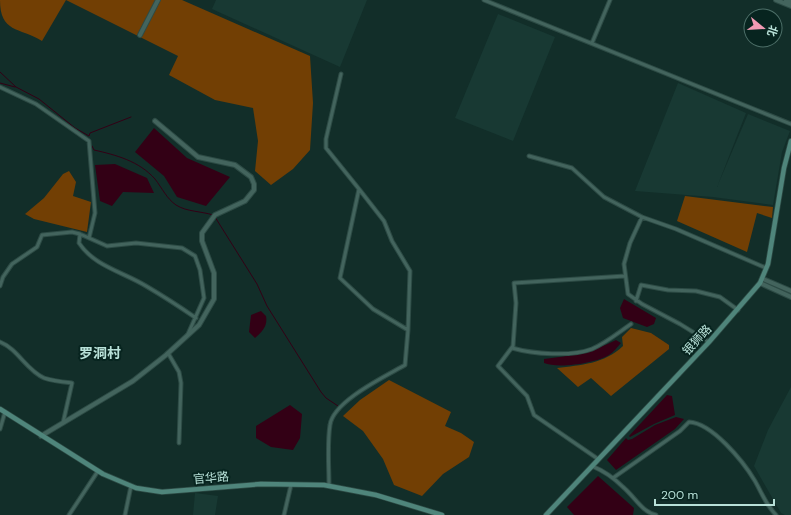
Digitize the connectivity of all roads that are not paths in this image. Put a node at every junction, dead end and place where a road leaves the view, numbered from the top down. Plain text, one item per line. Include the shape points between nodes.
1 (158, 0) edge
2 (484, 0) edge
3 (610, 0) edge
4 (776, 0) edge
5 (786, 0) edge
6 (791, 2) edge
7 (791, 6) edge
8 (140, 35) dead end
9 (592, 43) junction
10 (341, 74) dead end
11 (0, 87) edge
12 (155, 121) dead end
13 (791, 124) edge
14 (791, 141) edge
15 (529, 156) dead end
16 (359, 189) junction
17 (642, 217) junction
18 (80, 234) junction
19 (89, 238) junction
20 (766, 268) junction
21 (625, 276) junction
22 (762, 281) junction
23 (0, 286) edge
24 (791, 291) edge
25 (791, 297) edge
26 (636, 301) junction
27 (738, 310) junction
28 (196, 318) junction
29 (631, 324) dead end
30 (408, 330) junction
31 (187, 335) junction
32 (0, 342) edge
33 (709, 342) junction
34 (512, 348) junction
35 (168, 353) junction
36 (0, 409) edge
37 (5, 412) junction
38 (63, 423) junction
39 (0, 429) edge
40 (41, 436) junction
41 (179, 443) dead end
42 (598, 458) junction
43 (592, 465) junction
44 (98, 471) junction
45 (612, 478) junction
46 (291, 485) junction
47 (132, 486) junction
48 (329, 486) junction
49 (69, 515) edge
50 (125, 515) edge
51 (284, 515) edge
52 (442, 515) edge
53 (546, 515) edge
54 (656, 515) edge
55 (776, 515) edge

1 - 8 street
2 - 9 street
3 - 9 street
4 - 7 street
5 - 6 street
9 - 13 street
10 - 16 street via 326,148
11 - 19 street via 36,104 89,141 95,213
12 - 31 street via 198,157 235,165 251,177 254,184 254,190 245,201 215,216 202,233 202,241 214,273 214,299 198,325
14 - 20 main road, 银狮路
15 - 17 street via 572,168 604,197
16 - 30 street via 384,220 392,241 410,271
16 - 30 street via 340,278 373,309
17 - 20 street
17 - 21 street via 624,264
18 - 19 street
18 - 23 street via 72,232 42,235 37,247 12,264
18 - 28 street via 78,243 98,262 147,286
19 - 28 street via 107,246 136,243 182,248 195,256 204,298
20 - 22 main road, 银狮路
21 - 26 street via 628,294
21 - 34 street via 514,283 516,303
22 - 24 street
22 - 25 street
22 - 27 main road, 银狮路
26 - 27 street via 641,285 668,290 696,291 720,298
26 - 33 street
27 - 33 main road, 银狮路
28 - 31 street
29 - 34 street via 605,343 590,350 555,354 528,353
30 - 48 street via 405,365 354,396 335,412 330,423
31 - 35 street
32 - 38 street via 9,346 43,378 72,383
33 - 42 main road, 银狮路
34 - 42 street via 498,366 527,396 534,415
35 - 38 street via 133,381
35 - 41 street via 179,372 181,383
36 - 37 main road, 官华路
37 - 39 street
37 - 40 main road, 官华路
38 - 40 street
40 - 44 main road, 官华路
42 - 43 main road, 银狮路
43 - 45 street
43 - 53 main road, 银狮路
44 - 47 main road, 官华路
44 - 49 street
45 - 54 street via 625,488 648,514
45 - 55 street via 689,422 695,422 714,434 731,450 753,478 766,504
46 - 47 main road, 官华路 via 261,484 162,492
46 - 48 main road, 官华路
46 - 51 street
47 - 50 street
48 - 52 main road, 官华路 via 376,495

